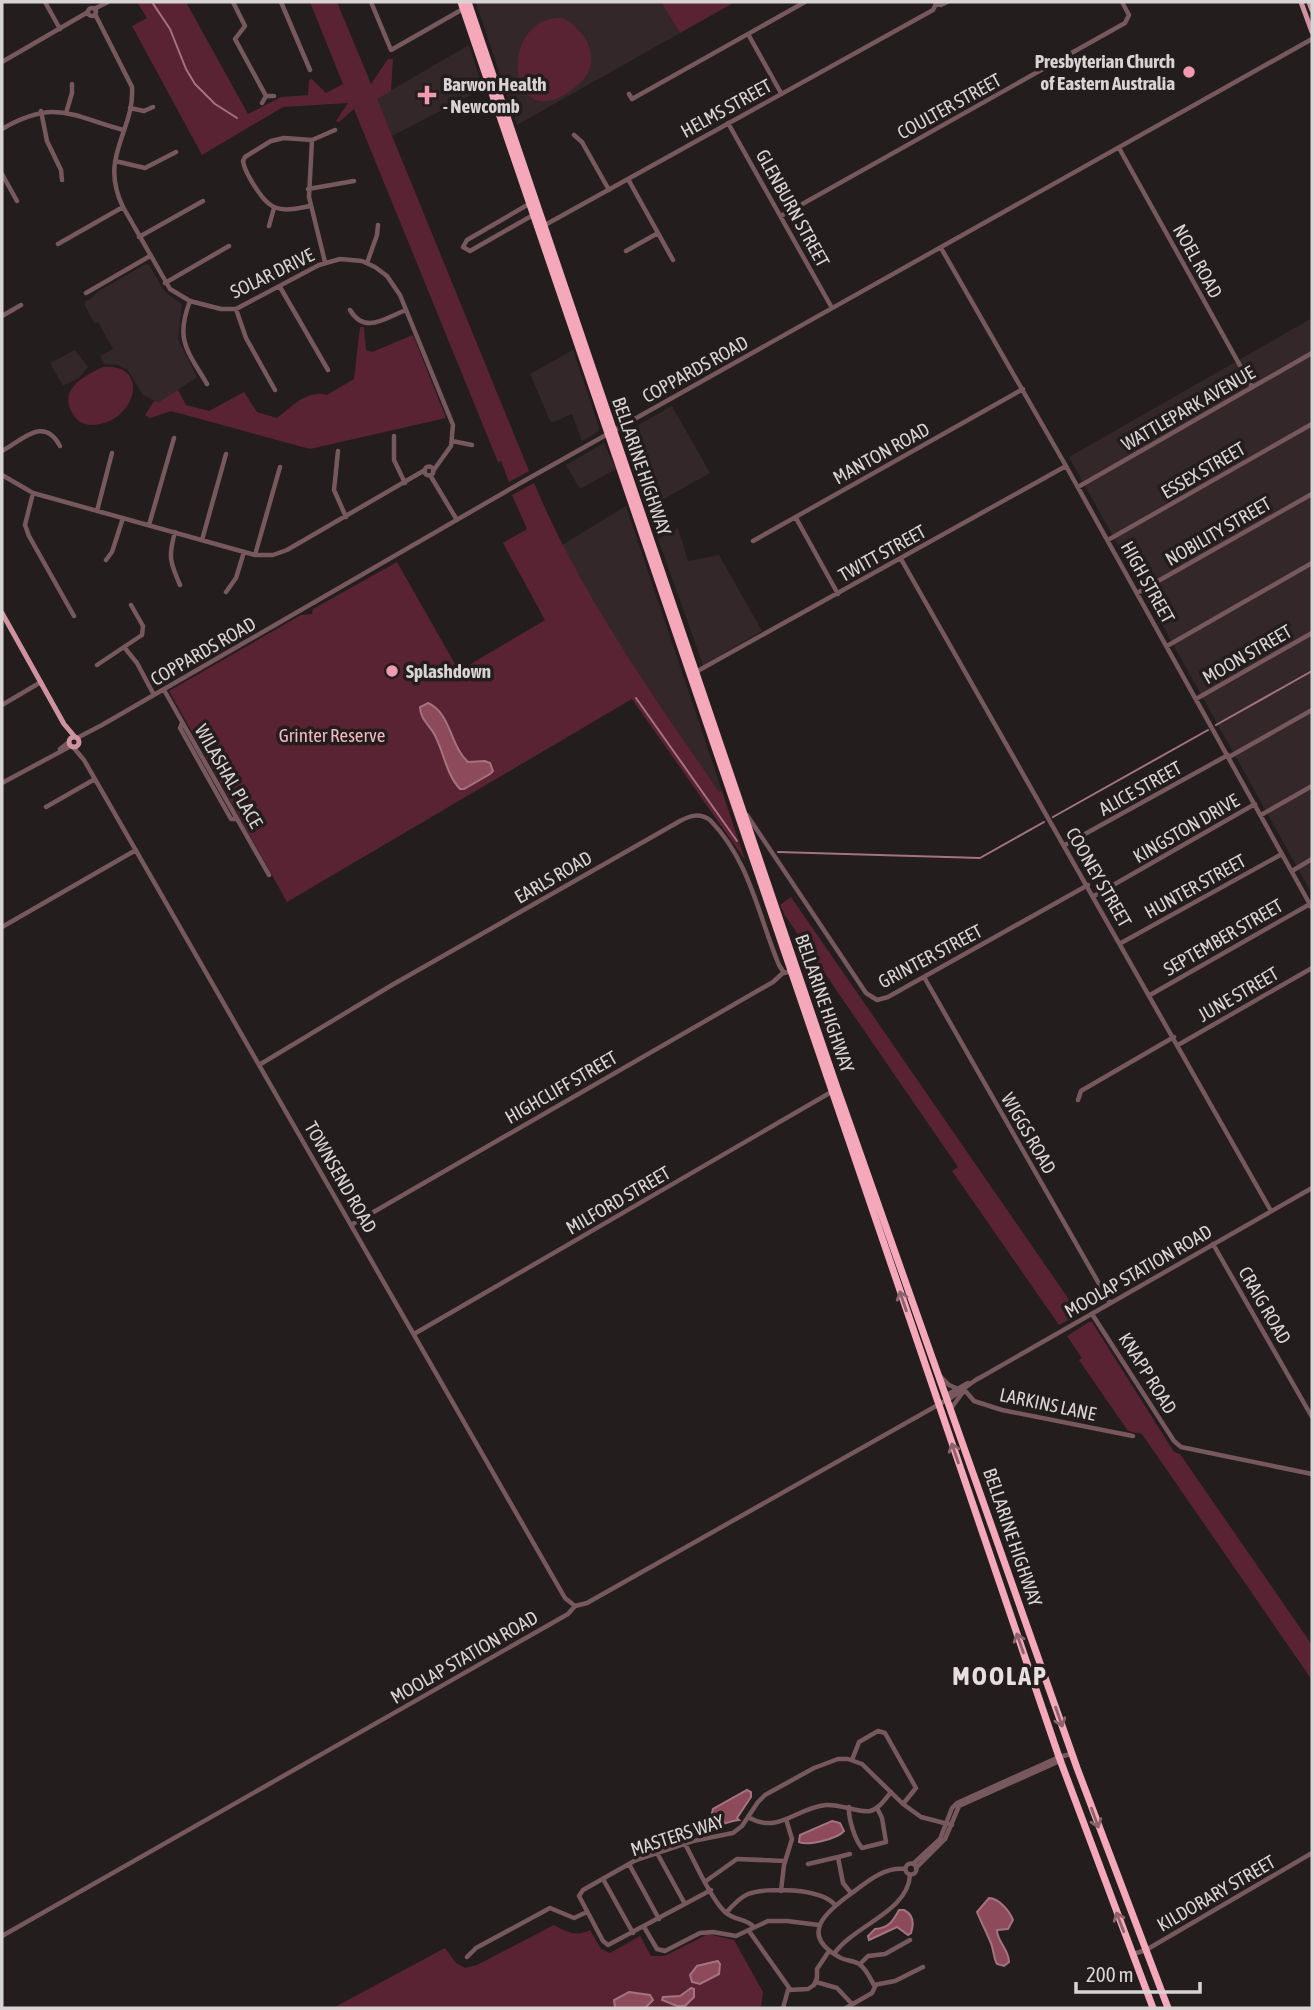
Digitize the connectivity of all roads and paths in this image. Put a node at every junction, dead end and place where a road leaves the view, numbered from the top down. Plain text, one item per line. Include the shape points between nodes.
1 (45, 2) edge
2 (107, 2) edge
3 (233, 2) edge
4 (281, 2) edge
5 (371, 2) edge
6 (805, 2) edge
7 (936, 2) edge
8 (947, 2) edge
9 (1122, 2) edge
10 (1301, 2) edge
11 (1309, 2) edge
12 (464, 4) edge
13 (1312, 10) edge
14 (92, 13) junction
15 (60, 29) junction
16 (1312, 32) edge
17 (748, 34) junction
18 (1312, 39) edge
19 (2, 62) edge
20 (310, 70) dead end
21 (72, 84) dead end
22 (781, 93) junction
23 (266, 96) junction
24 (274, 96) dead end
25 (631, 99) dead end
26 (262, 103) dead end
27 (153, 107) dead end
28 (130, 108) junction
29 (41, 111) junction
30 (66, 113) junction
31 (728, 123) junction
32 (2, 129) edge
33 (335, 130) dead end
34 (123, 131) junction
35 (574, 135) dead end
36 (312, 140) junction
37 (1119, 148) junction
38 (176, 152) dead end
39 (115, 161) junction
40 (2, 174) edge
41 (628, 179) junction
42 (62, 180) dead end
43 (354, 181) dead end
44 (308, 188) junction
45 (609, 190) junction
46 (17, 201) dead end
47 (202, 201) dead end
48 (529, 204) junction
49 (310, 206) junction
50 (123, 207) junction
51 (275, 208) junction
52 (533, 215) junction
53 (781, 216) junction
54 (378, 225) dead end
55 (269, 226) dead end
56 (541, 227) junction
57 (658, 233) junction
58 (139, 237) junction
59 (58, 244) dead end
60 (229, 246) dead end
61 (942, 247) junction
62 (626, 251) dead end
63 (150, 256) junction
64 (673, 260) dead end
65 (325, 262) junction
66 (367, 263) junction
67 (166, 283) junction
68 (279, 287) junction
69 (86, 293) dead end
70 (190, 301) junction
71 (22, 305) dead end
72 (832, 308) junction
73 (236, 309) junction
74 (350, 310) dead end
75 (406, 310) junction
76 (2, 316) edge
77 (1312, 353) edge
78 (327, 370) dead end
79 (206, 384) dead end
80 (1252, 387) junction
81 (1023, 389) junction
82 (275, 390) dead end
83 (1312, 424) edge
84 (611, 433) junction
85 (394, 436) dead end
86 (174, 438) dead end
87 (452, 440) junction
88 (472, 445) dead end
89 (60, 446) dead end
90 (338, 451) dead end
91 (2, 452) edge
92 (113, 453) dead end
93 (226, 454) dead end
94 (1066, 466) junction
95 (280, 467) dead end
96 (430, 472) junction
97 (2, 475) edge
98 (405, 483) junction
99 (1078, 487) junction
100 (33, 493) junction
101 (1312, 494) edge
102 (97, 511) junction
103 (346, 517) junction
104 (123, 518) junction
105 (796, 518) junction
106 (457, 520) junction
107 (149, 525) junction
108 (175, 533) junction
109 (202, 540) junction
110 (1108, 540) junction
111 (752, 541) dead end
112 (244, 552) junction
113 (255, 555) junction
114 (901, 559) junction
115 (106, 560) dead end
116 (1312, 563) edge
117 (180, 585) dead end
118 (226, 592) dead end
119 (1138, 593) junction
120 (838, 594) junction
121 (131, 605) dead end
122 (2, 613) edge
123 (74, 617) dead end
124 (1312, 633) edge
125 (1167, 646) junction
126 (124, 647) junction
127 (97, 665) dead end
128 (695, 675) junction
129 (41, 682) junction
130 (164, 690) junction
131 (154, 695) junction
132 (1196, 699) junction
133 (2, 705) edge
134 (1312, 710) edge
135 (74, 742) junction
136 (1228, 756) junction
137 (95, 779) junction
138 (2, 783) edge
139 (1312, 786) edge
140 (1255, 804) junction
141 (46, 807) dead end
142 (742, 807) junction
143 (1261, 815) junction
144 (742, 828) junction
145 (752, 838) junction
146 (1065, 845) junction
147 (768, 846) junction
148 (136, 850) junction
149 (1282, 854) junction
150 (1312, 859) edge
151 (1292, 871) junction
152 (269, 876) dead end
153 (1088, 884) junction
154 (1094, 896) junction
155 (1311, 906) edge
156 (2, 927) edge
157 (1121, 943) junction
158 (1312, 968) edge
159 (790, 971) junction
160 (924, 977) junction
161 (1150, 995) junction
162 (1174, 1037) junction
163 (1178, 1045) junction
164 (259, 1065) junction
165 (834, 1090) junction
166 (1078, 1100) dead end
167 (1312, 1188) edge
168 (1271, 1211) junction
169 (351, 1225) junction
170 (1213, 1244) junction
171 (1110, 1303) junction
172 (1092, 1314) junction
173 (414, 1334) junction
174 (938, 1374) junction
175 (963, 1388) junction
176 (947, 1397) junction
177 (938, 1403) junction
178 (951, 1409) junction
179 (1312, 1417) edge
180 (1133, 1436) dead end
181 (1312, 1474) edge
182 (575, 1606) junction
183 (1072, 1754) junction
184 (1059, 1759) junction
185 (852, 1760) junction
186 (891, 1793) junction
187 (903, 1804) junction
188 (849, 1807) junction
189 (877, 1808) junction
190 (748, 1817) junction
191 (786, 1819) junction
192 (950, 1825) junction
193 (685, 1844) junction
194 (657, 1853) junction
195 (1312, 1853) edge
196 (850, 1854) dead end
197 (838, 1857) junction
198 (785, 1861) junction
199 (629, 1864) junction
200 (809, 1865) dead end
201 (914, 1866) junction
202 (905, 1869) junction
203 (910, 1875) junction
204 (603, 1879) junction
205 (706, 1881) junction
206 (711, 1890) junction
207 (781, 1891) junction
208 (851, 1893) junction
209 (685, 1905) junction
210 (835, 1905) junction
211 (587, 1912) junction
212 (726, 1913) junction
213 (659, 1919) junction
214 (819, 1925) junction
215 (644, 1927) junction
216 (751, 1929) junction
217 (633, 1933) junction
218 (2, 1936) edge
219 (910, 1940) dead end
220 (1146, 1950) junction
221 (832, 1952) junction
222 (1132, 1955) junction
223 (467, 1958) dead end
224 (860, 1964) junction
225 (923, 1966) dead end
226 (816, 1982) junction
227 (874, 1984) junction
228 (790, 1989) junction
229 (852, 2005) junction
230 (783, 2008) edge
231 (846, 2008) edge
232 (1153, 2008) edge
233 (1168, 2008) edge

1 - 15 street
2 - 14 street
3 - 23 street via 245,26 235,39
4 - 20 street
5 - 12 street via 391,50 456,15
6 - 17 street
7 - 8 street, HELMS STREET
7 - 22 street, HELMS STREET via 927,12
9 - 53 street, COULTER STREET via 1129,18 1125,23
10 - 16 main road
11 - 13 main road
12 - 48 highway, BELLARINE HIGHWAY
12 - 56 highway, BELLARINE HIGHWAY
14 - 15 street
14 - 28 street, SOLAR DRIVE via 131,82
15 - 19 street
17 - 22 street
17 - 25 street
18 - 37 street, COPPARDS ROAD
21 - 30 street
22 - 31 street, HELMS STREET
23 - 24 street
23 - 26 street
27 - 28 street via 144,111
28 - 34 street, SOLAR DRIVE
29 - 30 street
29 - 32 street
29 - 42 street
30 - 34 street
31 - 41 street, HELMS STREET
31 - 53 street, GLENBURN STREET
33 - 36 street
34 - 39 street, SOLAR DRIVE
35 - 45 street
36 - 44 street
36 - 51 street via 278,139 244,159 244,168 261,196
37 - 61 street, COPPARDS ROAD
37 - 80 street, NOEL ROAD
38 - 39 street via 145,168
39 - 50 street, SOLAR DRIVE via 115,183
40 - 46 street
41 - 45 street, HELMS STREET
41 - 57 street
43 - 44 street
44 - 49 street
45 - 56 street, HELMS STREET
47 - 58 street
48 - 52 highway, BELLARINE HIGHWAY
48 - 52 street via 467,240 463,247 470,251
49 - 51 street via 287,211
49 - 65 street
50 - 58 street, SOLAR DRIVE
50 - 59 street
51 - 55 street
52 - 56 highway, BELLARINE HIGHWAY
53 - 72 street, GLENBURN STREET
54 - 66 street
56 - 84 highway, BELLARINE HIGHWAY
57 - 62 street
57 - 64 street
58 - 63 street, SOLAR DRIVE
60 - 67 street
61 - 72 street, COPPARDS ROAD
61 - 81 street, HIGH STREET
63 - 67 street, SOLAR DRIVE
63 - 69 street
65 - 66 street, SOLAR DRIVE via 349,259
65 - 68 street, SOLAR DRIVE
66 - 75 street via 392,282
67 - 70 street, SOLAR DRIVE
68 - 73 street, SOLAR DRIVE
68 - 78 street
70 - 73 street, SOLAR DRIVE
70 - 79 street via 183,324 184,341
71 - 76 street
72 - 84 street, COPPARDS ROAD
73 - 82 street via 246,338
74 - 75 street via 367,324
75 - 87 street via 451,419
77 - 80 street, WATTLEPARK AVENUE
80 - 99 street, WATTLEPARK AVENUE
81 - 94 street, HIGH STREET
81 - 105 street, MANTON ROAD
83 - 110 street, ESSEX STREET
84 - 106 street, COPPARDS ROAD
84 - 128 highway, BELLARINE HIGHWAY
85 - 98 street via 394,460
86 - 107 street
87 - 88 street
87 - 96 street via 449,451
89 - 91 street via 51,433 40,430
90 - 103 street via 334,490
92 - 102 street
93 - 109 street
94 - 99 street, HIGH STREET
94 - 114 street, TWITT STREET
95 - 113 street
96 - 98 street
96 - 106 street
97 - 100 street
98 - 103 street
99 - 110 street, HIGH STREET
100 - 102 street
100 - 123 street via 25,525
101 - 119 street, NOBILITY STREET
102 - 104 street
103 - 113 street via 287,550
104 - 107 street
104 - 115 street
105 - 111 street, MANTON ROAD
105 - 120 street
106 - 130 street, COPPARDS ROAD
107 - 108 street
108 - 109 street
108 - 117 street via 170,559
109 - 112 street
110 - 119 street, HIGH STREET
112 - 113 street
112 - 118 street
114 - 120 street, TWITT STREET
114 - 146 street, COONEY STREET
116 - 125 street
119 - 125 street, HIGH STREET
120 - 128 street, TWITT STREET
121 - 126 street via 144,632
122 - 129 main road, TOWNSEND ROAD
124 - 132 street, MOON STREET
125 - 132 street, HIGH STREET
126 - 127 street
126 - 131 street
128 - 142 highway, BELLARINE HIGHWAY
128 - 144 highway, BELLARINE HIGHWAY
129 - 133 street
129 - 135 main road, TOWNSEND ROAD
130 - 131 street, COPPARDS ROAD
130 - 152 street, WILASHAL PLACE
131 - 135 street, COPPARDS ROAD
132 - 136 street, HIGH STREET
134 - 136 street, ALICE STREET
135 - 137 street, TOWNSEND ROAD
135 - 138 street, COPPARDS ROAD
136 - 140 street, HIGH STREET
136 - 146 street, ALICE STREET
137 - 141 street
137 - 148 street, TOWNSEND ROAD
139 - 143 street
140 - 143 street, HIGH STREET
140 - 154 street, KINGSTON DRIVE
142 - 145 highway, BELLARINE HIGHWAY
142 - 147 street, GRINTER STREET
143 - 149 street, HIGH STREET
144 - 145 highway
144 - 159 highway, BELLARINE HIGHWAY
145 - 147 street, GRINTER STREET
145 - 159 highway, BELLARINE HIGHWAY
146 - 153 street, COONEY STREET
147 - 160 street, GRINTER STREET via 870,997 884,999
148 - 156 street
148 - 164 street, TOWNSEND ROAD
149 - 151 street, HIGH STREET
149 - 157 street, HUNTER STREET
150 - 151 street
151 - 155 street, HIGH STREET
153 - 154 street, COONEY STREET
153 - 160 street, GRINTER STREET
154 - 157 street, COONEY STREET
155 - 161 street, SEPTEMBER STREET
157 - 161 street, COONEY STREET
158 - 163 street, JUNE STREET
159 - 164 street, EARLS ROAD via 774,953 741,865 710,820 693,815
159 - 165 highway, BELLARINE HIGHWAY
159 - 169 street, HIGHCLIFF STREET
160 - 171 street, WIGGS ROAD
161 - 162 street, COONEY STREET
162 - 163 street, COONEY STREET
162 - 166 street via 1081,1091
163 - 168 street, COONEY STREET
164 - 169 street, TOWNSEND ROAD
165 - 173 street, MILFORD STREET
165 - 174 highway, BELLARINE HIGHWAY
177 -> 165 highway, BELLARINE HIGHWAY
167 - 168 street, MOOLAP STATION ROAD
168 - 170 street, MOOLAP STATION ROAD
169 - 173 street, TOWNSEND ROAD
170 - 171 street, MOOLAP STATION ROAD
170 - 179 street, CRAIG ROAD
171 - 172 street, MOOLAP STATION ROAD
172 - 175 street, MOOLAP STATION ROAD
172 - 181 street, KNAPP ROAD via 1181,1447
173 - 182 street, TOWNSEND ROAD via 565,1598
174 - 175 street, LARKINS LANE via 949,1385
174 - 176 highway, BELLARINE HIGHWAY
175 - 176 street, MOOLAP STATION ROAD
175 - 178 street
175 - 180 street, LARKINS LANE via 976,1402 1008,1412
176 - 177 street, MOOLAP STATION ROAD
176 - 178 highway, BELLARINE HIGHWAY
177 - 182 street, MOOLAP STATION ROAD
184 -> 177 highway, BELLARINE HIGHWAY
178 -> 183 highway, BELLARINE HIGHWAY
182 - 218 street, MOOLAP STATION ROAD
183 - 184 street
183 -> 220 highway, BELLARINE HIGHWAY
184 - 192 street via 959,1806
222 -> 184 highway, BELLARINE HIGHWAY
185 - 186 street via 867,1768
185 - 187 street via 859,1742 878,1731 886,1733 916,1787
185 - 190 street, MASTERS WAY via 831,1761 806,1772 761,1798
186 - 187 street
186 - 189 street
187 - 192 street via 921,1817
188 - 189 street
188 - 189 street via 862,1848 886,1842
188 - 191 street via 815,1807
190 - 191 street via 769,1825
190 - 193 street, MASTERS WAY via 733,1833
191 - 198 street via 792,1839
192 - 201 street via 941,1841
193 - 194 street, MASTERS WAY
193 - 205 street
194 - 199 street, MASTERS WAY
194 - 209 street
195 - 220 street, KILDORARY STREET
196 - 197 street
197 - 200 street
197 - 208 street via 843,1882
198 - 205 street via 737,1859
198 - 207 street
199 - 204 street, MASTERS WAY
199 - 213 street
201 - 202 street via 908,1864
201 - 203 street via 915,1873
202 - 203 street
202 - 208 street via 882,1872
203 - 221 street via 901,1899
204 - 211 street, MASTERS WAY via 579,1894
204 - 217 street
205 - 206 street
206 - 209 street
206 - 212 street
207 - 210 street via 822,1896
207 - 212 street via 748,1894
208 - 210 street
209 - 213 street
210 - 214 street
211 - 217 street via 608,1945
211 - 223 street via 574,1918 547,1909 476,1948
212 - 216 street via 748,1921
213 - 215 street
214 - 216 street via 771,1921
214 - 221 street via 820,1939
215 - 216 street via 657,1949 665,1951 704,1933 732,1937
215 - 217 street
216 - 228 street
219 - 224 street via 885,1954 868,1956
220 - 222 street, KILDORARY STREET
220 - 233 highway, BELLARINE HIGHWAY
221 - 224 street
221 - 226 street via 817,1969
222 - 232 highway, BELLARINE HIGHWAY
224 - 227 street
225 - 227 street via 900,1979
226 - 228 street via 808,1989
226 - 229 street via 840,1990
227 - 229 street via 872,1993
228 - 230 street
229 - 231 street

